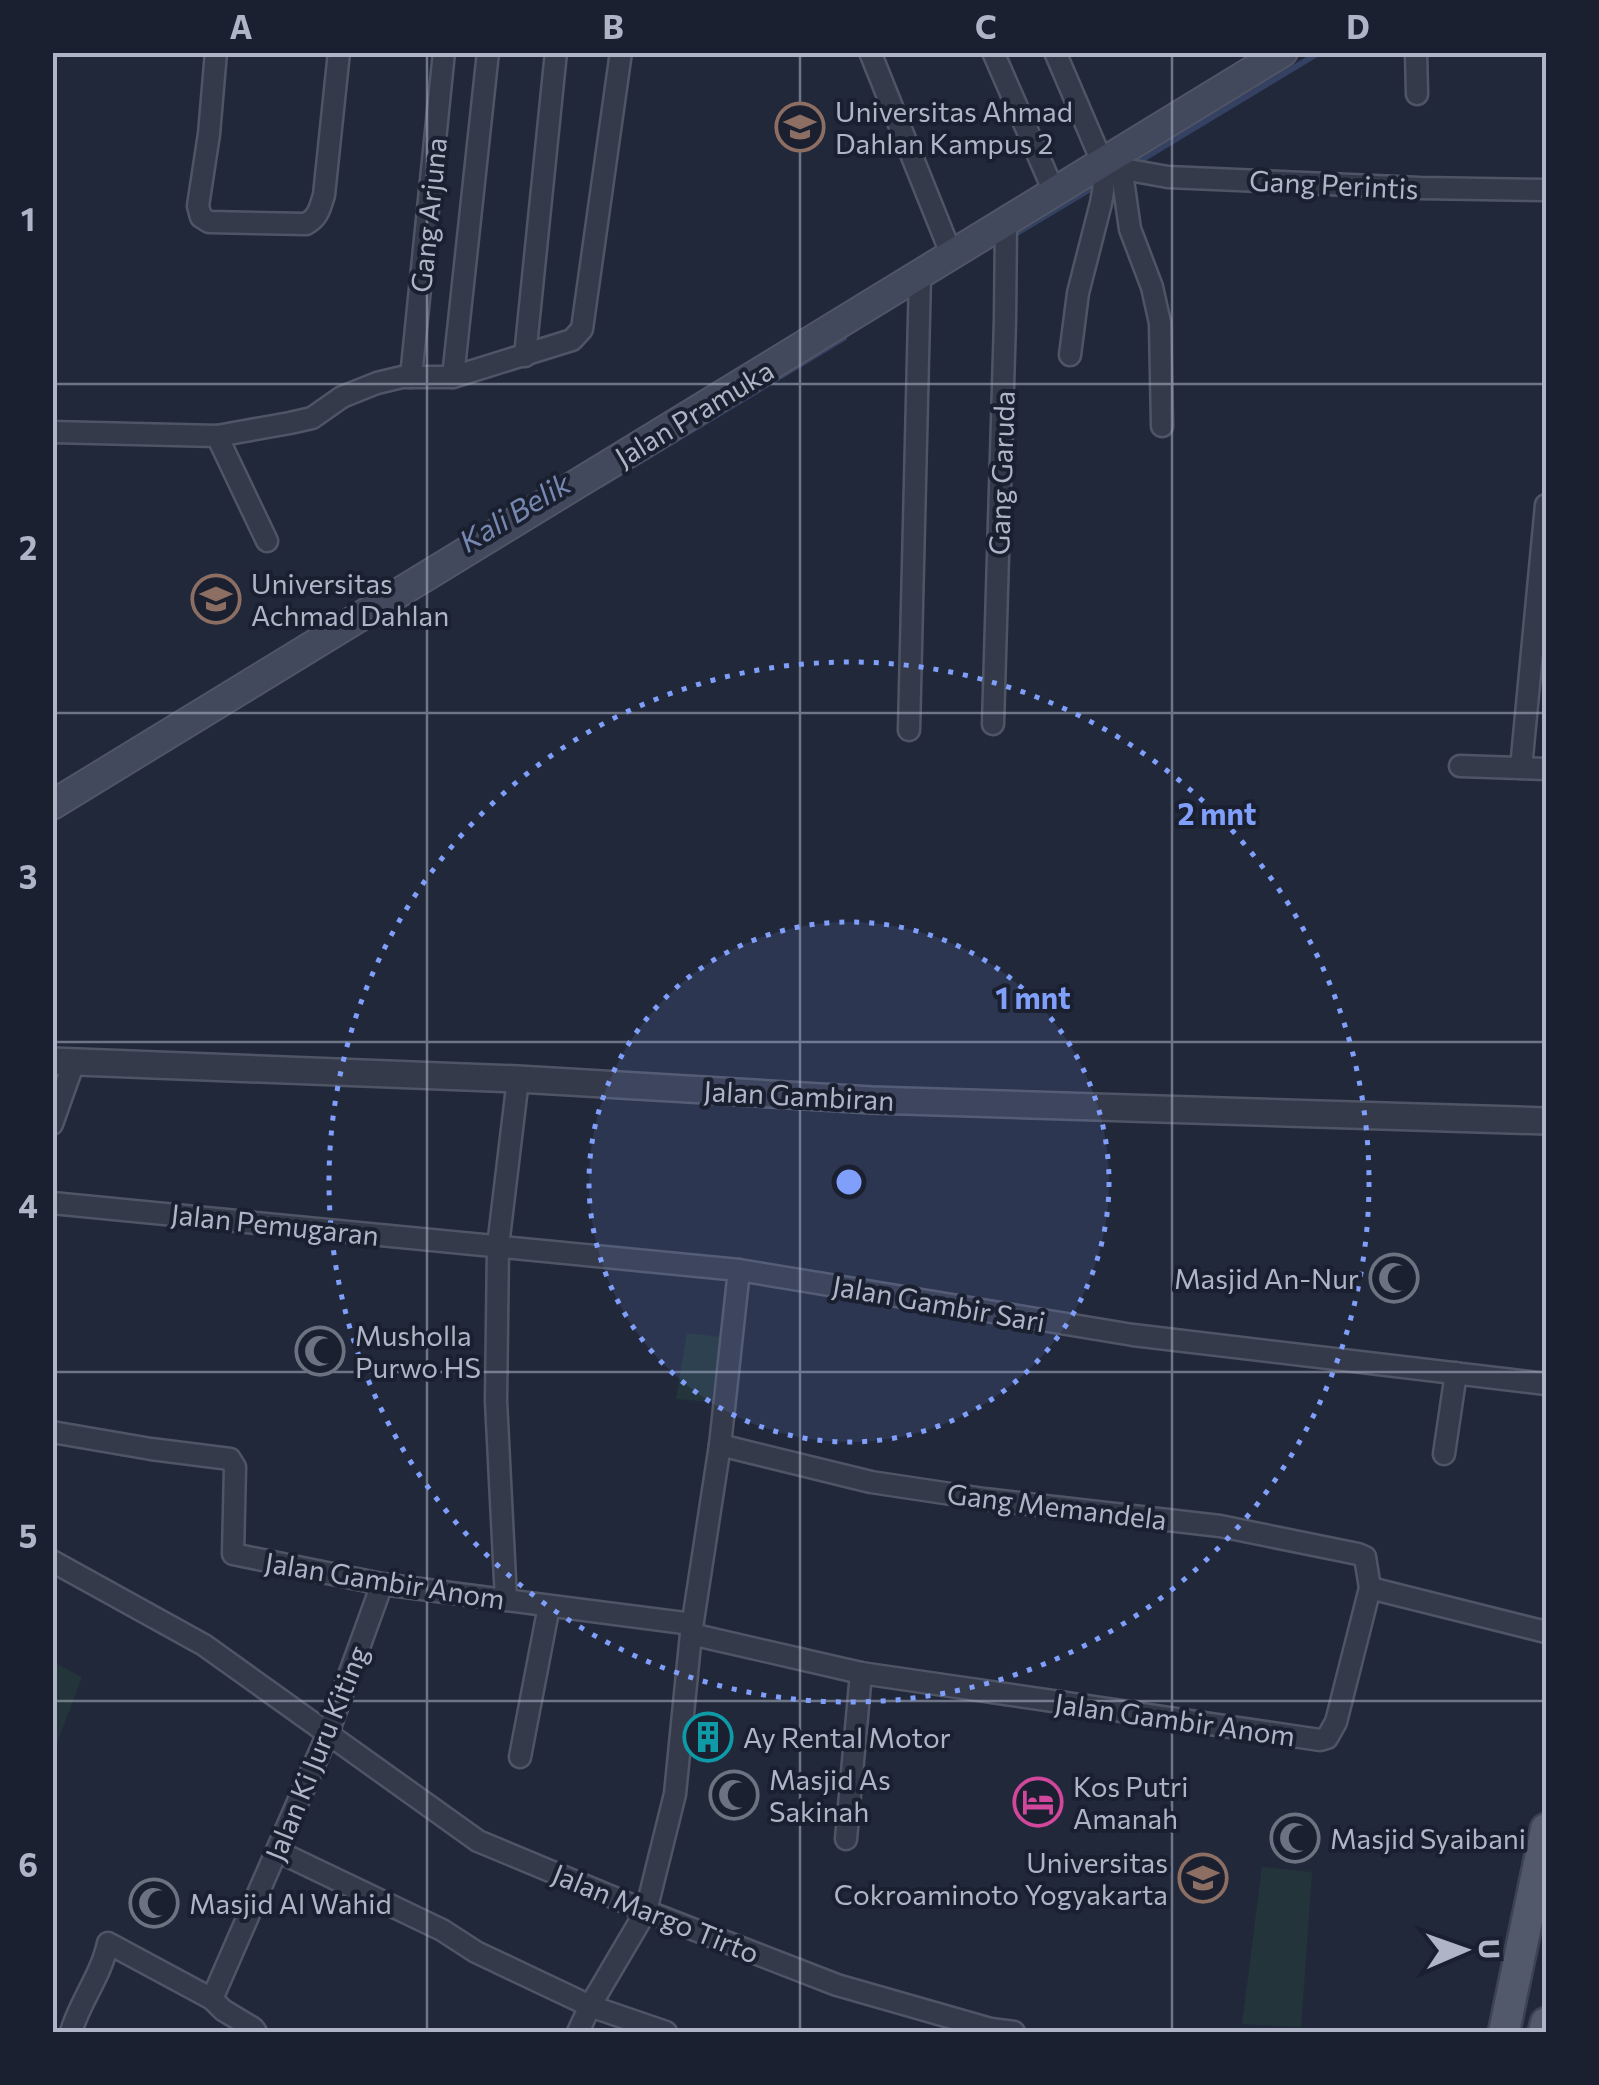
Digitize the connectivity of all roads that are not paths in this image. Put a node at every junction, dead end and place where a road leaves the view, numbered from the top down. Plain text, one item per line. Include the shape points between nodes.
1 (216, 52) edge
2 (338, 52) edge
3 (444, 52) edge
4 (488, 52) edge
5 (556, 52) edge
6 (621, 52) edge
7 (870, 52) edge
8 (993, 52) edge
9 (1056, 52) edge
10 (1283, 52) edge
11 (1416, 52) edge
12 (1417, 94) dead end
13 (1114, 171) junction
14 (1546, 190) edge
15 (1055, 194) junction
16 (1006, 222) junction
17 (952, 256) junction
18 (920, 275) junction
19 (1070, 354) dead end
20 (526, 356) junction
21 (412, 377) junction
22 (453, 377) junction
23 (1162, 426) dead end
24 (52, 432) edge
25 (216, 436) junction
26 (1546, 505) edge
27 (267, 541) dead end
28 (992, 724) dead end
29 (908, 730) dead end
30 (1460, 766) dead end
31 (1521, 768) junction
32 (1546, 769) edge
33 (52, 805) edge
34 (63, 1062) edge
35 (518, 1079) junction
36 (1546, 1121) edge
37 (52, 1124) edge
38 (52, 1203) edge
39 (498, 1246) junction
40 (739, 1270) junction
41 (1456, 1373) junction
42 (1546, 1384) edge
43 (52, 1432) edge
44 (720, 1445) junction
45 (1444, 1454) dead end
46 (52, 1561) edge
47 (382, 1584) junction
48 (1370, 1588) junction
49 (506, 1600) junction
50 (549, 1606) junction
51 (692, 1629) junction
52 (1546, 1632) edge
53 (861, 1673) junction
54 (328, 1733) junction
55 (520, 1757) dead end
56 (1546, 1829) edge
57 (846, 1839) dead end
58 (277, 1851) junction
59 (646, 1910) junction
60 (212, 1999) junction
61 (590, 2006) junction
62 (1546, 2023) edge
63 (71, 2032) edge
64 (256, 2032) edge
65 (578, 2032) edge
66 (666, 2032) edge
67 (1014, 2032) edge
68 (1504, 2032) edge
69 (1544, 2032) edge

1 - 2 street via 201,216 209,222 306,224 324,195
3 - 21 street, Gang Arjuna
4 - 22 street
5 - 20 street
6 - 20 street via 582,328 572,340
7 - 17 street
8 - 15 street
9 - 13 street
10 - 13 main road, Jalan Pramuka
11 - 12 street
13 - 14 street, Gang Perintis
13 - 15 main road, Jalan Pramuka
13 - 19 street via 1078,293
13 - 23 street via 1156,297
15 - 16 main road, Jalan Pramuka
16 - 17 main road, Jalan Pramuka
16 - 28 street, Gang Garuda
17 - 18 main road, Jalan Pramuka
18 - 29 street
18 - 33 main road, Jalan Pramuka
20 - 22 street
21 - 22 street
21 - 25 street via 342,397 312,418
24 - 25 street
25 - 27 street
26 - 31 street
30 - 31 street
31 - 32 street
34 - 35 street, Jalan Gambiran
34 - 37 street
35 - 36 street, Jalan Gambiran via 872,1100
35 - 39 street
38 - 39 street, Jalan Pemugaran
39 - 40 street, Jalan Gambir Sari
39 - 49 street via 496,1401
40 - 41 street, Jalan Gambir Sari via 1133,1336
40 - 44 street
41 - 42 street, Jalan Gambir Sari
41 - 45 street
43 - 47 street, Jalan Gambir Anom via 230,1458 232,1554
44 - 48 street, Gang Memandela via 871,1482 1220,1526 1358,1554
44 - 51 street
46 - 54 street, Jalan Margo Tirto via 204,1645
47 - 49 street, Jalan Gambir Anom
47 - 54 street, Jalan Ki Juru Kiting
48 - 52 street
48 - 53 street, Jalan Gambir Anom via 1336,1722 1320,1740
49 - 50 street, Jalan Gambir Anom
50 - 51 street, Jalan Gambir Anom
50 - 55 street
51 - 53 street, Jalan Gambir Anom
51 - 59 street via 675,1794
53 - 57 street
54 - 58 street, Jalan Ki Juru Kiting
54 - 59 street, Jalan Margo Tirto via 478,1841
56 - 68 main road
58 - 60 street, Jalan Ki Juru Kiting
58 - 61 street
59 - 61 street
59 - 67 street, Jalan Margo Tirto via 837,1985
60 - 63 street via 108,1944
60 - 64 street
61 - 65 street
61 - 66 street
62 - 69 main road

